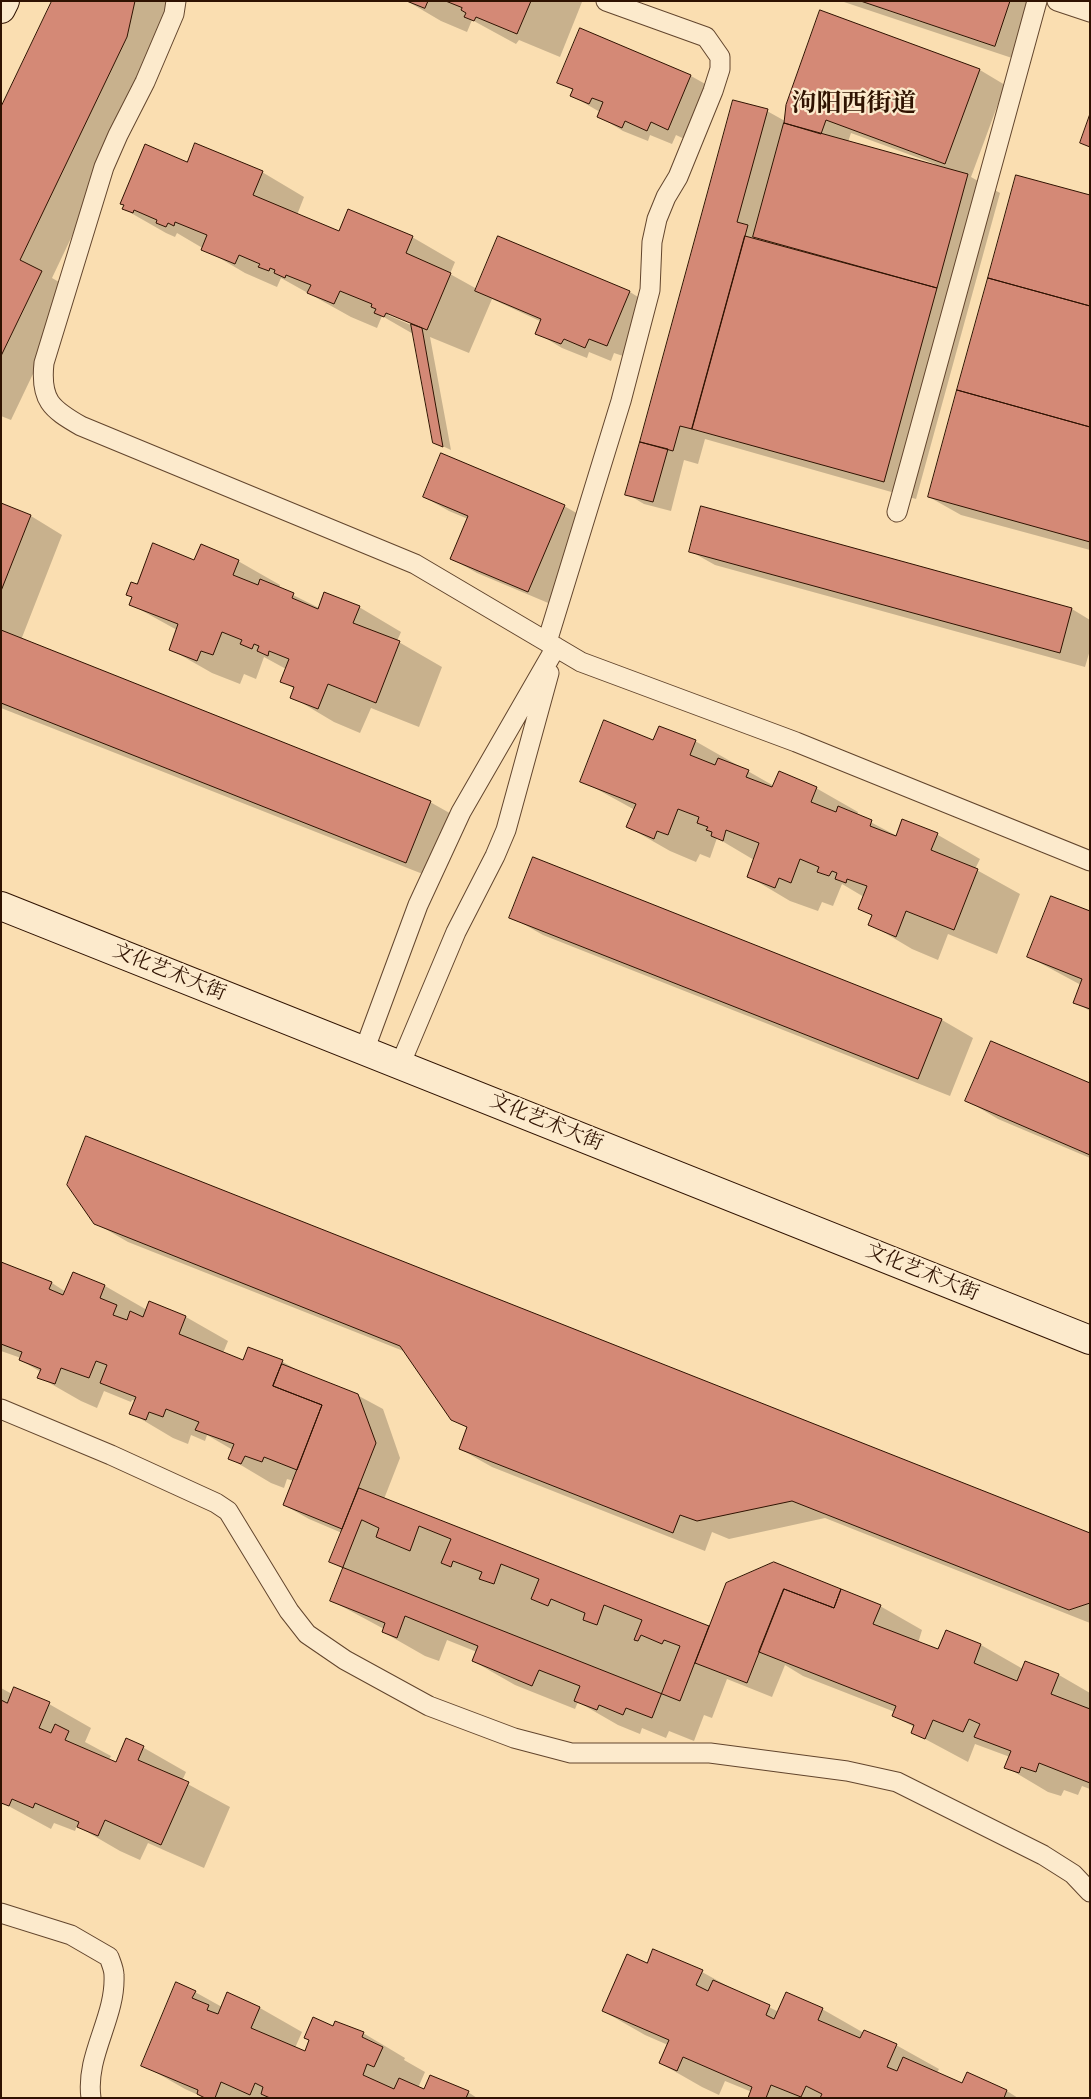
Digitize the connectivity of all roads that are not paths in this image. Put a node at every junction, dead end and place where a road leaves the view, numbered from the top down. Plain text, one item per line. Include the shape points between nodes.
1 (5, 1) edge
2 (176, 1) edge
3 (606, 1) edge
4 (1038, 1) edge
5 (1057, 1) edge
6 (1, 9) edge
7 (1090, 12) edge
8 (897, 512) dead end
9 (551, 645) junction
10 (1090, 861) edge
11 (1, 906) edge
12 (364, 1051) junction
13 (400, 1065) junction
14 (1090, 1340) edge
15 (1, 1409) edge
16 (1090, 1892) edge
17 (1, 1913) edge
18 (91, 2098) edge

1 - 6 street
2 - 9 lane via 174,14 146,82 104,167 52,335 43,374 52,408 82,426 415,564
3 - 9 lane via 706,38 720,57 720,69 678,177 657,219 652,242 650,290
4 - 8 lane
5 - 7 lane
9 - 10 lane via 581,662 796,742
9 - 12 lane via 457,820 418,905
9 - 13 lane via 506,830 456,932
11 - 12 street, 文化艺术大街
12 - 13 street, 文化艺术大街
13 - 14 street, 文化艺术大街
15 - 16 lane via 111,1455 228,1511 289,1611 307,1634 345,1660 429,1706 514,1738 571,1753 710,1753 847,1771 896,1782 1043,1856 1073,1874
17 - 18 lane via 71,1935 109,1957 114,1973 113,2000 89,2084

